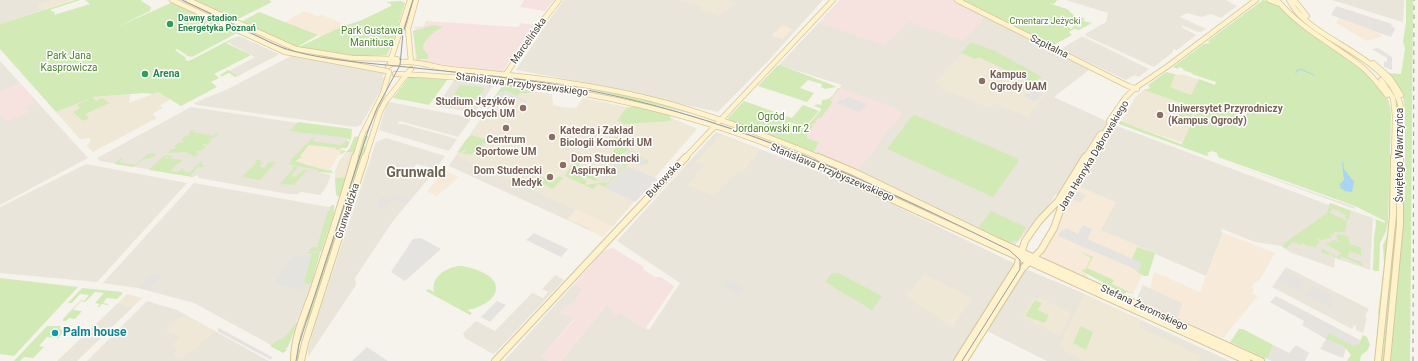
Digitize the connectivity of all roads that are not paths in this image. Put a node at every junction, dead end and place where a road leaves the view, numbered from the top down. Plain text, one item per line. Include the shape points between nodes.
1 (172, 0) edge
2 (410, 0) edge
3 (416, 0) edge
4 (559, 0) edge
5 (833, 0) edge
6 (957, 0) edge
7 (1256, 0) edge
8 (1269, 0) edge
9 (1277, 0) edge
10 (1284, 0) edge
11 (1289, 0) edge
12 (1294, 0) edge
13 (189, 1) edge
14 (183, 5) junction
15 (1280, 5) junction
16 (222, 16) junction
17 (214, 20) junction
18 (249, 29) junction
19 (241, 33) junction
20 (391, 59) junction
21 (410, 65) junction
22 (390, 71) junction
23 (406, 74) junction
24 (505, 74) junction
25 (501, 82) junction
26 (1136, 88) junction
27 (1401, 111) junction
28 (1395, 116) junction
29 (720, 120) junction
30 (714, 126) junction
31 (1023, 244) junction
32 (1011, 247) junction
33 (1025, 257) junction
34 (303, 349) junction
35 (294, 351) junction
36 (294, 361) edge
37 (301, 361) edge
38 (495, 361) edge
39 (957, 361) edge
40 (964, 361) edge
41 (1247, 361) edge
42 (1261, 361) edge
43 (1378, 361) edge
44 (1387, 361) edge

1 - 14 main road, Stanisława Przybyszewskiego
2 - 20 main road, Grunwaldzka
3 - 21 main road via 408,31
4 - 24 main road, Marcelińska
5 - 29 main road, Bukowska
6 - 26 main road, Szpitalna
7 - 26 main road, Jana Henryka Dąbrowskiego
8 - 15 main road
9 - 15 main road
10 - 28 main road, Świętego Wawrzyńca via 1304,22 1378,77 1391,95
11 - 27 main road, Świętego Wawrzyńca via 1308,22 1383,77 1395,93
12 - 27 main road via 1314,23 1387,75 1402,98
13 - 14 main road
13 - 16 main road, Stanisława Przybyszewskiego
14 - 17 main road, Stanisława Przybyszewskiego
15 - 28 main road via 1299,23 1369,73 1387,95
16 - 17 main road
16 - 18 main road, Stanisława Przybyszewskiego
17 - 19 main road, Stanisława Przybyszewskiego
18 - 19 main road
18 - 20 main road, Stanisława Przybyszewskiego via 301,50 352,58
19 - 22 main road, Stanisława Przybyszewskiego via 285,52
20 - 21 main road, Stanisława Przybyszewskiego
20 - 22 main road, Grunwaldzka
21 - 22 main road via 404,72
21 - 22 main road via 396,61
21 - 23 main road, Grunwaldzka
21 - 24 main road, Stanisława Przybyszewskiego
22 - 23 main road, Stanisława Przybyszewskiego
22 - 35 main road, Grunwaldzka via 383,93 362,135 297,333
23 - 25 main road, Stanisława Przybyszewskiego
23 - 34 main road, Grunwaldzka via 380,112
24 - 25 main road, Marcelińska
24 - 29 main road, Stanisława Przybyszewskiego via 618,92
25 - 30 main road, Stanisława Przybyszewskiego via 608,98
26 - 31 main road, Jana Henryka Dąbrowskiego via 1125,98 1056,203 1039,220
26 - 33 main road, Jana Henryka Dąbrowskiego via 1062,205 1050,236 1041,250
27 - 44 main road, Świętego Wawrzyńca via 1400,224
28 - 43 main road, Świętego Wawrzyńca via 1393,216
29 - 30 main road, Bukowska
29 - 32 main road, Stanisława Przybyszewskiego via 854,172
30 - 33 main road, Stanisława Przybyszewskiego via 849,178
30 - 38 main road, Bukowska
31 - 32 main road via 1020,247
31 - 33 main road
32 - 33 main road, Stanisława Przybyszewskiego
33 - 39 main road, Jana Henryka Dąbrowskiego
33 - 40 main road, Jana Henryka Dąbrowskiego via 1022,269
33 - 41 main road, Stefana Żeromskiego
33 - 42 main road, Stefana Żeromskiego via 1088,281
34 - 35 main road via 299,352
34 - 37 main road, Grunwaldzka
35 - 36 main road, Grunwaldzka

